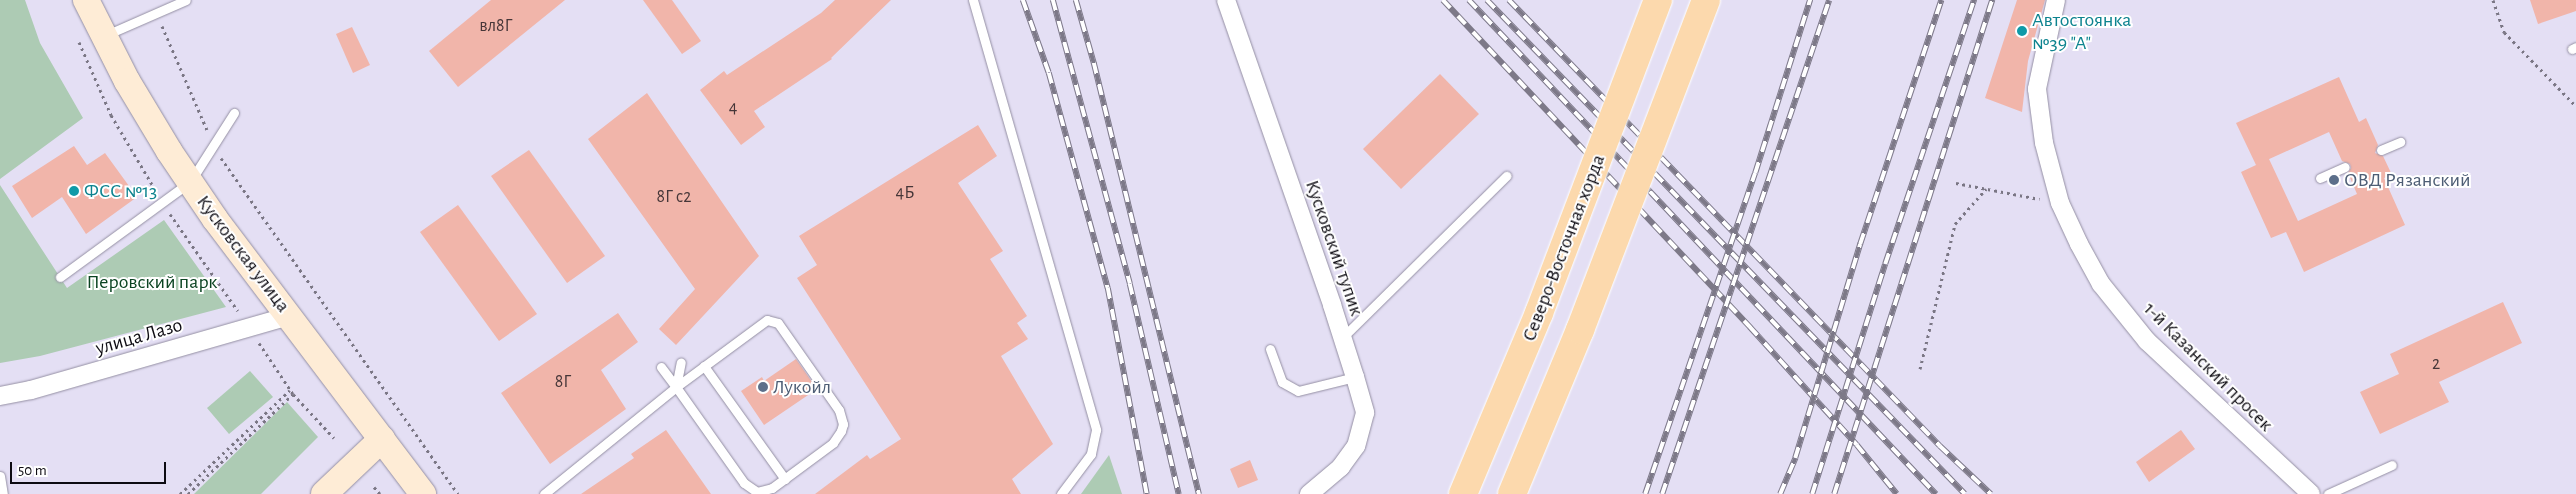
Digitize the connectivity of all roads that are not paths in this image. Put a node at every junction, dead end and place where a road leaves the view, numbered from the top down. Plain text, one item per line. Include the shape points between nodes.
1 (86, 0) edge
2 (186, 0) edge
3 (973, 0) edge
4 (1226, 0) edge
5 (1658, 0) edge
6 (1706, 0) edge
7 (2056, 0) edge
8 (104, 36) junction
9 (234, 113) dead end
10 (2400, 142) dead end
11 (2381, 150) dead end
12 (2345, 167) dead end
13 (1506, 176) dead end
14 (2320, 178) dead end
15 (190, 182) junction
16 (60, 278) dead end
17 (289, 316) junction
18 (1341, 338) junction
19 (1270, 350) dead end
20 (681, 362) dead end
21 (704, 366) junction
22 (661, 368) dead end
23 (1355, 377) junction
24 (676, 387) junction
25 (0, 396) edge
26 (382, 439) junction
27 (2392, 465) dead end
28 (0, 476) edge
29 (784, 479) junction
30 (3, 494) edge
31 (324, 494) edge
32 (423, 494) edge
33 (544, 494) edge
34 (1061, 494) edge
35 (1309, 494) edge
36 (1464, 494) edge
37 (1512, 494) edge
38 (2311, 494) edge
39 (2328, 494) edge

1 - 8 street, Кусковская улица
2 - 8 lane
3 - 34 lane via 1096,430 1091,454
4 - 18 street, Кусковский тупик
5 - 36 main road, Северо-Восточная хорда, bridge via 1539,313
6 - 37 main road, bridge via 1580,330
7 - 38 street, 1-й Казанский просек via 2037,89 2044,143 2060,203 2101,284 2147,341
8 - 15 street, Кусковская улица via 155,128
9 - 15 lane
10 - 11 lane
12 - 14 lane
13 - 18 lane
15 - 16 lane
15 - 17 street, Кусковская улица
17 - 25 street, улица Лазо
17 - 26 street, Кусковская улица
18 - 23 street, Кусковский тупик
19 - 23 lane via 1282,382 1298,391
20 - 24 lane
21 - 24 lane
21 - 29 lane
21 - 29 lane via 763,322 771,320 778,323 839,410 843,424 833,442
22 - 24 lane
23 - 35 street, Кусковский тупик via 1365,414 1356,446 1341,467
24 - 29 lane via 748,487 762,492
24 - 33 lane
26 - 31 street
26 - 32 street, Кусковская улица
27 - 39 lane
28 - 30 lane

